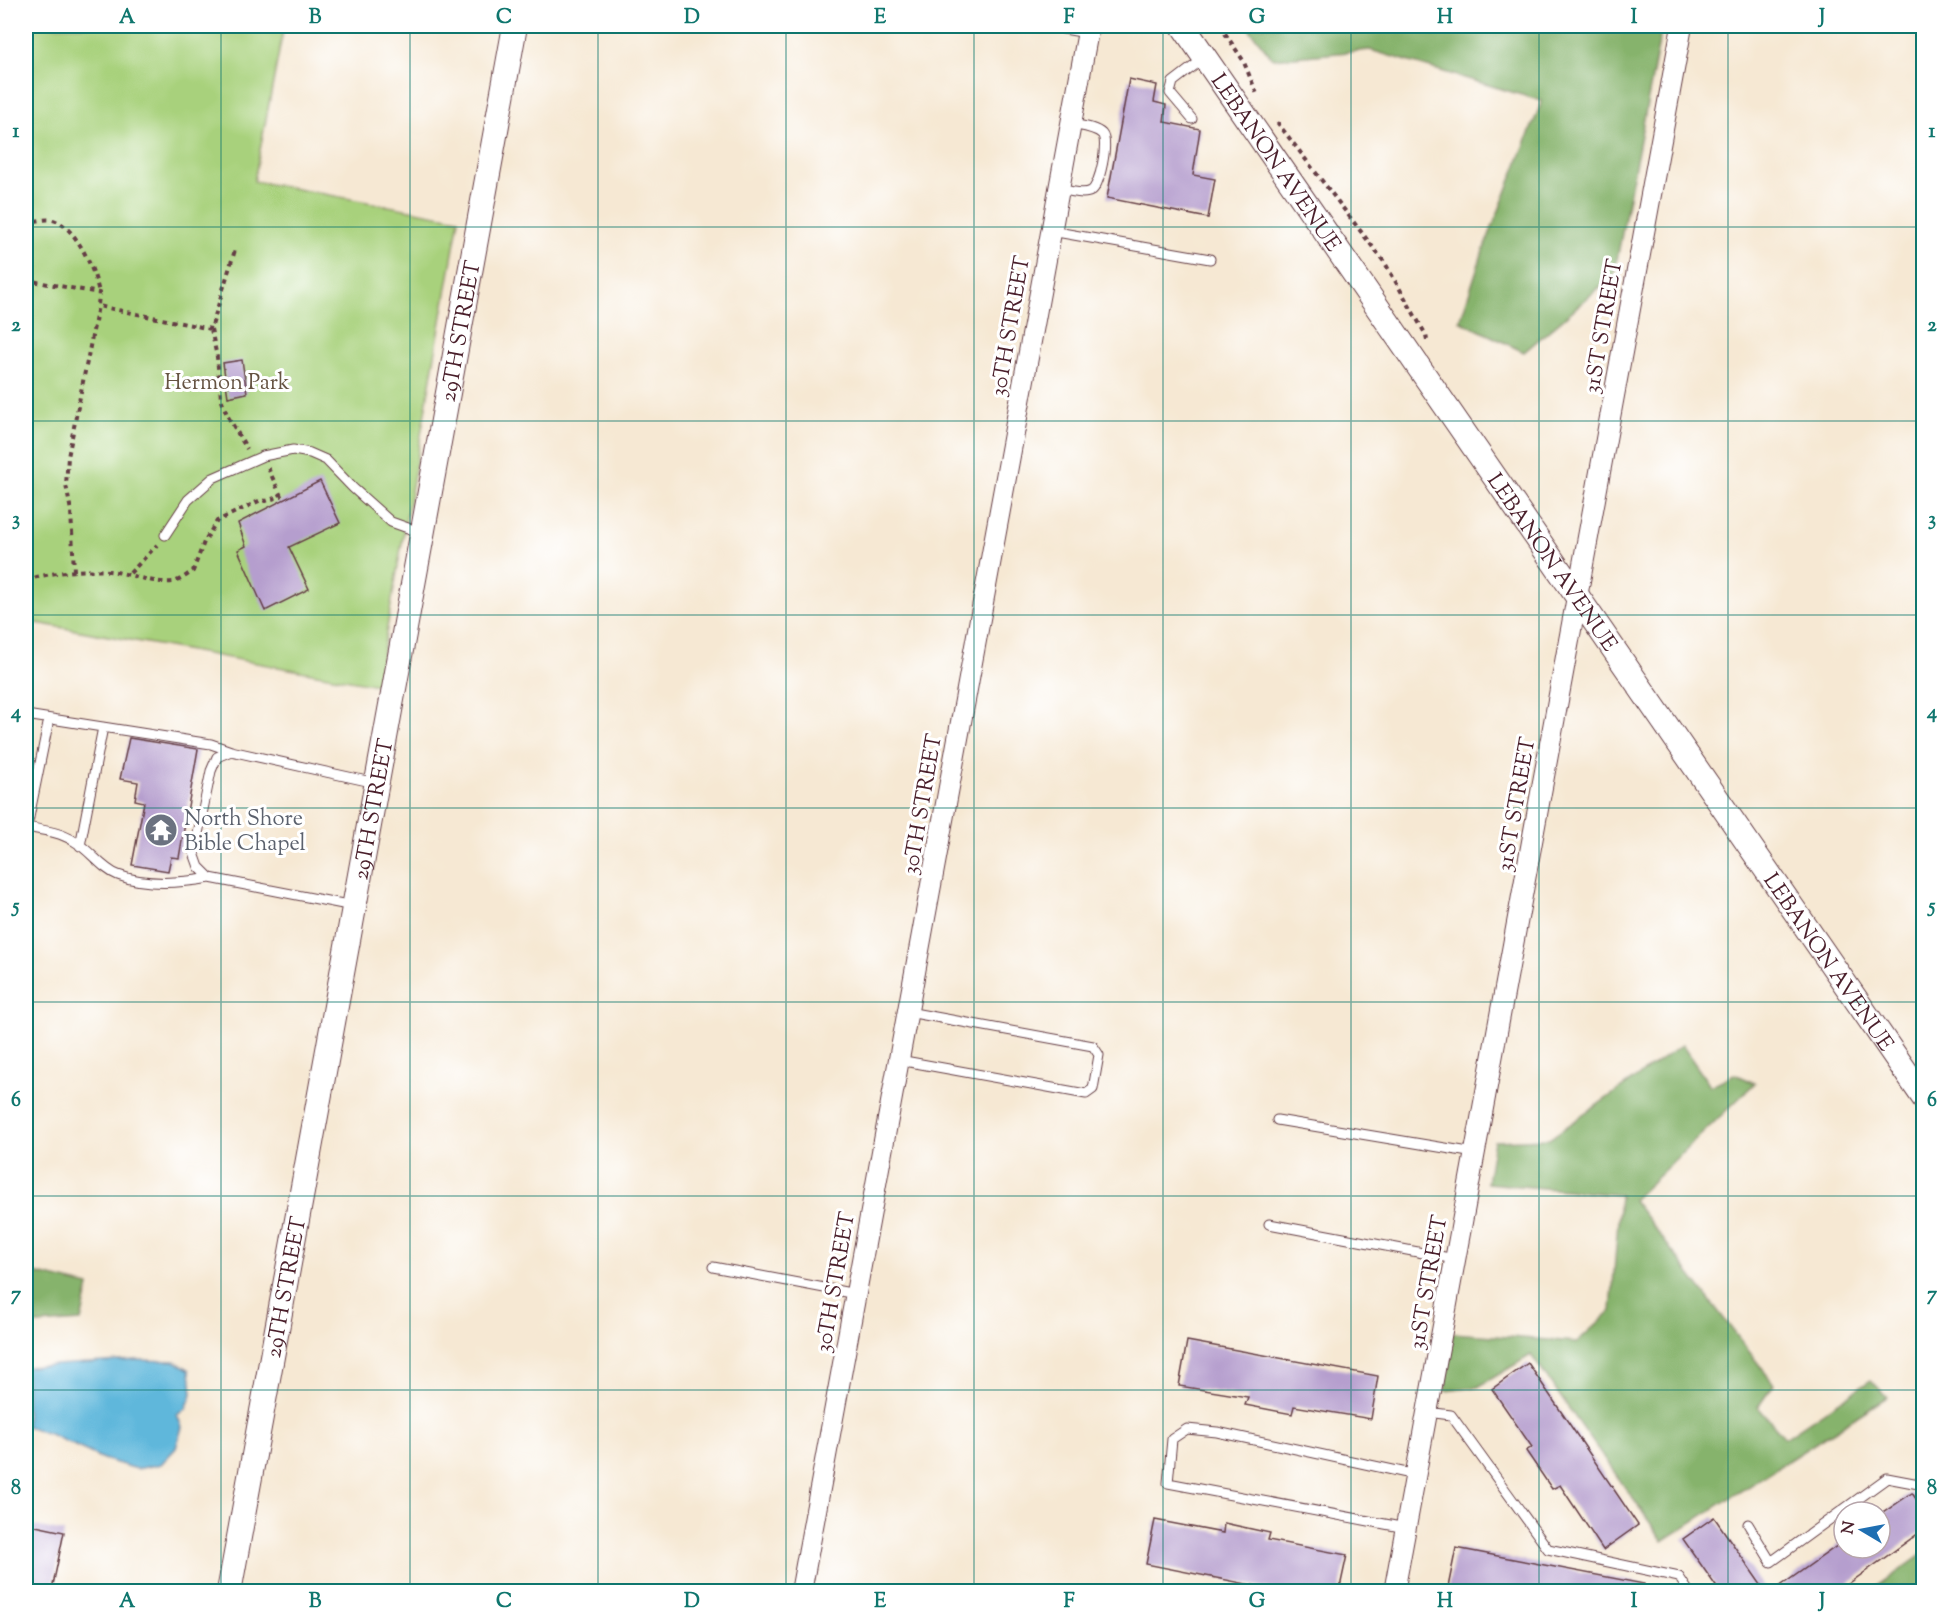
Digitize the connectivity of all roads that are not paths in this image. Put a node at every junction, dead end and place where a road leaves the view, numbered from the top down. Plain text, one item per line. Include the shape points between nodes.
1 (515, 26) edge
2 (1047, 26) edge
3 (1183, 26) edge
4 (1682, 26) edge
5 (1088, 29) edge
6 (1205, 58) junction
7 (1192, 119) dead end
8 (1071, 124) junction
9 (1059, 189) junction
10 (1051, 231) junction
11 (1210, 259) dead end
12 (422, 533) junction
13 (165, 535) road end
14 (1577, 597) junction
15 (26, 715) edge
16 (49, 719) junction
17 (103, 727) junction
18 (231, 751) junction
19 (376, 783) junction
20 (26, 827) edge
21 (80, 846) junction
22 (210, 878) junction
23 (354, 906) junction
24 (908, 1012) junction
25 (899, 1060) junction
26 (1923, 1098) edge
27 (1277, 1120) dead end
28 (1475, 1153) junction
29 (1269, 1224) dead end
30 (1455, 1259) junction
31 (713, 1267) dead end
32 (856, 1294) junction
33 (1427, 1412) junction
34 (1416, 1475) junction
35 (1923, 1485) edge
36 (1748, 1524) dead end
37 (1406, 1528) junction
38 (1679, 1578) junction
39 (229, 1592) edge
40 (801, 1592) edge
41 (1394, 1592) edge
42 (1677, 1592) edge
43 (1689, 1592) edge

1 - 12 street, 29TH STREET
2 - 5 lane
3 - 6 street, LEBANON AVENUE
4 - 14 street, 31ST STREET
5 - 8 street, 30TH STREET
6 - 7 lane via 1173,82 1170,93
6 - 14 street, LEBANON AVENUE
8 - 9 street, 30TH STREET
8 - 9 lane via 1102,134 1106,142 1093,191
9 - 10 street, 30TH STREET
10 - 11 lane
10 - 24 street, 30TH STREET
12 - 13 lane via 391,522 326,460 293,450 263,456 213,478 188,500
12 - 19 street, 29TH STREET
14 - 26 street, LEBANON AVENUE
14 - 28 street, 31ST STREET
15 - 16 lane
16 - 17 lane
16 - 20 lane
17 - 18 lane via 211,744
17 - 21 lane
18 - 19 lane
18 - 22 lane via 217,757 211,771 194,853 199,867
19 - 23 street, 29TH STREET
20 - 21 lane via 54,833
21 - 22 lane via 117,875 180,883
22 - 23 lane
23 - 39 street, 29TH STREET
24 - 25 street, 30TH STREET
24 - 25 lane via 1094,1046 1099,1054 1093,1089 1086,1094
25 - 32 street, 30TH STREET
27 - 28 lane
28 - 30 street, 31ST STREET
29 - 30 lane
30 - 33 street, 31ST STREET
31 - 32 lane
32 - 40 street, 30TH STREET
33 - 34 street, 31ST STREET
33 - 38 lane via 1451,1415 1548,1549
34 - 37 street, 31ST STREET
34 - 37 lane via 1217,1432 1187,1430 1172,1438 1168,1483
35 - 36 lane via 1887,1478 1771,1562
37 - 41 street, 31ST STREET
38 - 42 lane
38 - 43 lane

